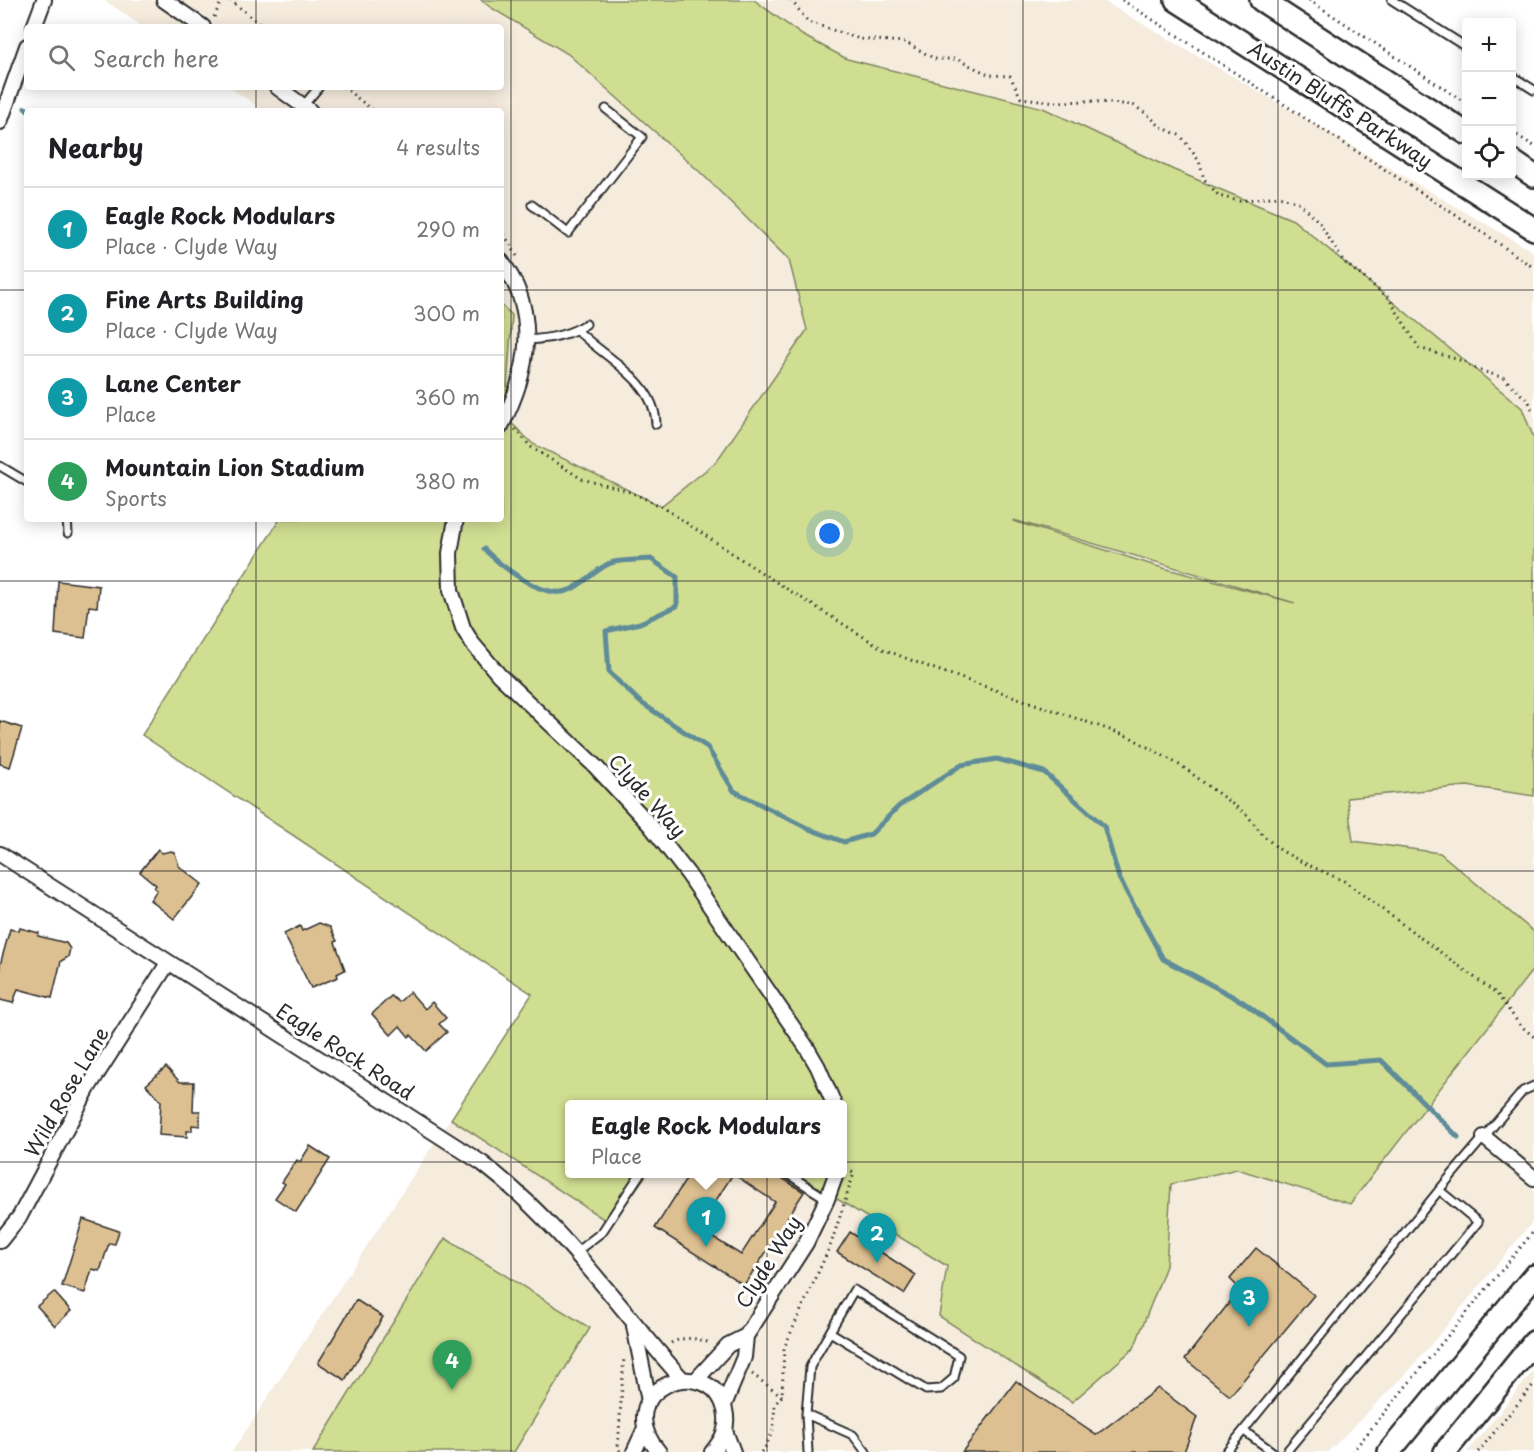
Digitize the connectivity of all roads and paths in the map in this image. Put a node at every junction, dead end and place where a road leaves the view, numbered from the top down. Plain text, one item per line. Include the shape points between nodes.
1 (44, 0) edge
2 (164, 0) edge
3 (222, 0) edge
4 (230, 0) edge
5 (791, 0) edge
6 (1122, 0) edge
7 (1176, 0) edge
8 (1198, 0) edge
9 (1261, 0) edge
10 (1309, 0) edge
11 (1392, 0) edge
12 (209, 22) edge
13 (35, 24) edge
14 (260, 24) edge
15 (1462, 44) edge
16 (1256, 51) junction
17 (24, 54) edge
18 (1516, 79) edge
19 (281, 90) edge
20 (317, 90) edge
21 (347, 90) edge
22 (1534, 90) edge
23 (1462, 100) edge
24 (305, 108) edge
25 (307, 108) edge
26 (370, 108) edge
27 (606, 109) dead end
28 (0, 122) edge
29 (1462, 130) edge
30 (1516, 135) edge
31 (1534, 146) edge
32 (1516, 165) edge
33 (1534, 176) edge
34 (532, 205) dead end
35 (1534, 229) edge
36 (504, 265) edge
37 (1534, 268) edge
38 (586, 324) dead end
39 (577, 330) junction
40 (526, 340) junction
41 (1534, 413) edge
42 (504, 419) edge
43 (504, 422) edge
44 (656, 424) dead end
45 (0, 465) edge
46 (24, 480) edge
47 (67, 522) edge
48 (455, 522) edge
49 (68, 534) dead end
50 (0, 854) edge
51 (168, 963) junction
52 (1534, 1037) edge
53 (1534, 1086) edge
54 (1523, 1091) junction
55 (1534, 1094) edge
56 (832, 1100) edge
57 (1484, 1137) junction
58 (847, 1170) edge
59 (637, 1178) edge
60 (796, 1178) edge
61 (834, 1178) edge
62 (1534, 1178) edge
63 (1439, 1190) junction
64 (827, 1199) junction
65 (1534, 1231) edge
66 (0, 1241) edge
67 (576, 1252) junction
68 (1534, 1276) edge
69 (634, 1324) junction
70 (830, 1332) junction
71 (746, 1336) junction
72 (1534, 1342) edge
73 (713, 1344) dead end
74 (667, 1346) dead end
75 (625, 1347) dead end
76 (748, 1371) dead end
77 (689, 1380) junction
78 (1534, 1384) edge
79 (782, 1396) junction
80 (649, 1401) junction
81 (724, 1405) junction
82 (806, 1414) junction
83 (645, 1428) junction
84 (725, 1431) junction
85 (1244, 1431) junction
86 (1482, 1445) junction
87 (621, 1452) edge
88 (634, 1452) edge
89 (658, 1452) edge
90 (712, 1452) edge
91 (733, 1452) edge
92 (761, 1452) edge
93 (808, 1452) edge
94 (866, 1452) edge
95 (1226, 1452) edge
96 (1273, 1452) edge
97 (1286, 1452) edge
98 (1352, 1452) edge
99 (1389, 1452) edge
100 (1445, 1452) edge
101 (1478, 1452) edge
102 (1486, 1452) edge

1 - 13 street
2 - 12 street
3 - 12 path
4 - 14 path
5 - 41 path via 808,22 860,39 905,42 935,59 956,59 990,75 1010,76 1021,98 1133,105 1161,127 1181,136 1199,161 1204,179 1219,196 1239,201 1280,196 1298,202 1318,221 1344,262 1388,297 1419,348 1504,378 1529,402
6 - 37 path
7 - 16 main road, Austin Bluffs Parkway
8 - 16 main road
9 - 29 main road
10 - 23 path
11 - 15 lane
16 - 35 main road, Austin Bluffs Parkway
17 - 28 street
18 - 22 lane
19 - 24 street
20 - 25 lane
21 - 26 path
27 - 34 lane via 642,137 568,233
30 - 31 path
32 - 33 main road
36 - 40 street via 520,295
38 - 39 lane
39 - 40 lane
39 - 44 lane via 644,391 652,402
40 - 42 street via 522,376
43 - 52 path via 531,447 582,478 661,506 883,649 1130,737 1183,767 1247,815 1280,850 1344,881 1497,994
45 - 46 lane
47 - 49 lane
48 - 56 street, Clyde Way via 450,553 451,590 472,643 499,675 595,766 650,825 807,1048
50 - 51 street, Eagle Rock Road
51 - 66 street, Wild Rose Lane via 88,1088 20,1216
51 - 67 street, Eagle Rock Road via 482,1163 537,1210
53 - 54 lane
54 - 55 lane
54 - 57 lane
57 - 62 street
57 - 63 lane
58 - 79 path via 854,1173 831,1244 784,1348
59 - 67 lane via 602,1232
60 - 64 lane
61 - 64 street, Clyde Way
63 - 85 lane
63 - 97 lane via 1478,1222
64 - 71 street, Clyde Way via 806,1243
65 - 98 path
67 - 69 street, Eagle Rock Road
68 - 99 main road
69 - 77 street, Eagle Rock Road
69 - 80 street, Eagle Rock Road
70 - 70 lane via 854,1290 958,1356 954,1378 941,1389 926,1390
70 - 82 lane via 810,1367
71 - 77 street via 728,1345
71 - 81 street via 744,1357
72 - 100 main road
73 - 74 path via 686,1338
75 - 87 path via 618,1448
76 - 79 path
77 - 80 street via 670,1382
77 - 81 street, Eagle Rock Road via 707,1385
78 - 86 path
79 - 92 path via 775,1404 772,1430
80 - 83 street, Eagle Rock Road via 644,1414
81 - 84 street
82 - 93 lane
82 - 94 lane via 853,1435
83 - 88 street, Eagle Rock Road
83 - 89 street
84 - 90 street
84 - 91 street
85 - 95 lane
85 - 96 lane
86 - 101 path
86 - 102 path

